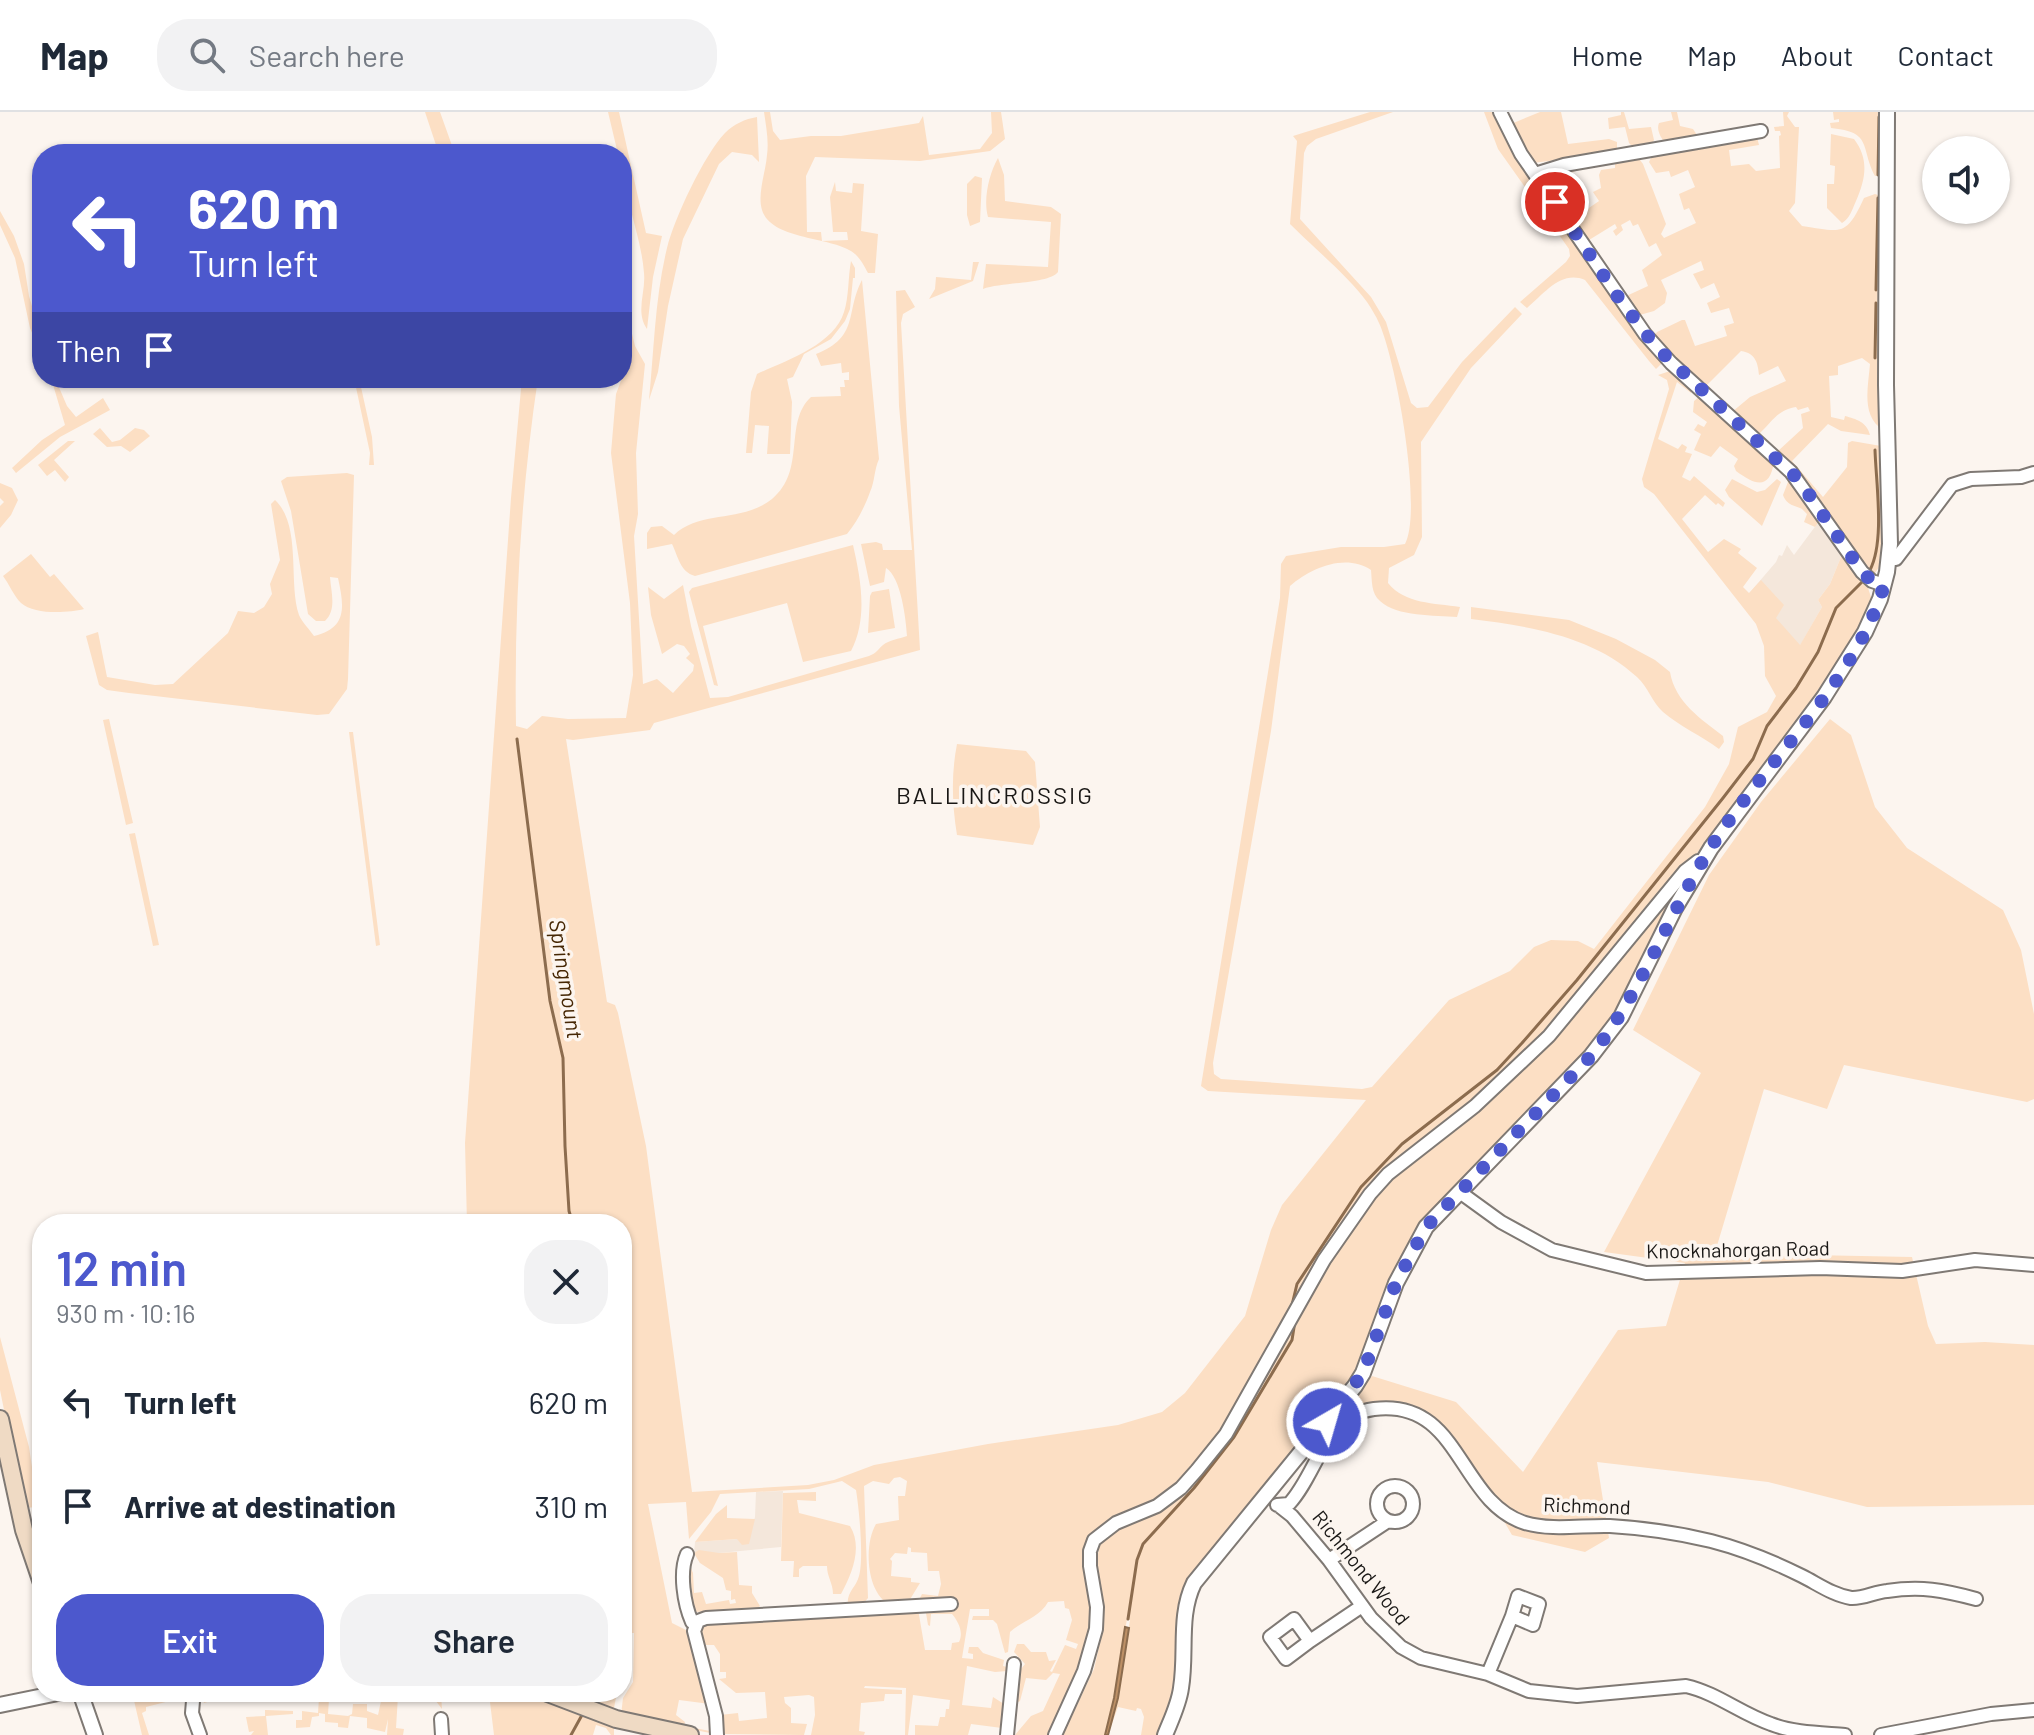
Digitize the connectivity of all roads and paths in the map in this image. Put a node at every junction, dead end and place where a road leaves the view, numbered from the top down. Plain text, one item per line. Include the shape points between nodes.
1 (1500, 112) edge
2 (1887, 112) edge
3 (1761, 131) dead end
4 (1535, 174) junction
5 (2034, 473) edge
6 (1889, 559) junction
7 (1884, 585) junction
8 (1702, 862) junction
9 (1461, 1193) junction
10 (2034, 1265) edge
11 (0, 1419) edge
12 (1270, 1502) junction
13 (1388, 1521) dead end
14 (32, 1542) edge
15 (687, 1554) dead end
16 (1329, 1560) junction
17 (1976, 1599) dead end
18 (951, 1604) dead end
19 (1362, 1606) junction
20 (1512, 1616) dead end
21 (695, 1624) junction
22 (1310, 1641) dead end
23 (1014, 1664) dead end
24 (1488, 1674) junction
25 (32, 1698) edge
26 (83, 1702) edge
27 (193, 1702) edge
28 (571, 1702) edge
29 (0, 1705) edge
30 (2034, 1710) edge
31 (441, 1719) dead end
32 (95, 1735) edge
33 (200, 1735) edge
34 (442, 1735) edge
35 (690, 1735) edge
36 (717, 1735) edge
37 (1007, 1735) edge
38 (1055, 1735) edge
39 (1165, 1735) edge
40 (1845, 1735) edge
41 (1881, 1735) edge

1 - 4 street
2 - 6 street
3 - 4 street
4 - 7 street via 1656,347 1791,472 1862,572
5 - 6 street via 1952,485 1896,559
6 - 7 street
7 - 8 street via 1874,614 1831,686
8 - 9 street via 1609,1034
8 - 38 street via 1685,871 1549,1036 1370,1194 1324,1260 1226,1434 1181,1488 1094,1540 1090,1566 1096,1629
9 - 10 street, Knocknahorgan Road via 1552,1250 1646,1273 1902,1271 1975,1260
9 - 12 street via 1426,1227 1396,1283 1363,1373
11 - 14 main road via 20,1515
12 - 16 street, Richmond Wood via 1292,1516
12 - 17 street, Richmond via 1289,1504 1341,1424 1375,1409 1397,1410 1433,1424 1492,1504 1525,1523 1640,1528 1715,1542 1853,1598 1934,1588
12 - 39 street via 1206,1567 1190,1593 1181,1689
13 - 16 street
15 - 21 street via 684,1582
16 - 19 street, Richmond Wood
18 - 21 street via 706,1618
19 - 22 street
19 - 24 street, Richmond Wood via 1401,1647 1421,1658
20 - 24 street
21 - 36 street
23 - 37 street
24 - 40 street, Richmond Wood via 1529,1691 1577,1696 1686,1686 1771,1724
25 - 29 street
26 - 32 street
27 - 33 street
28 - 35 main road via 616,1719
30 - 41 street
31 - 34 street

